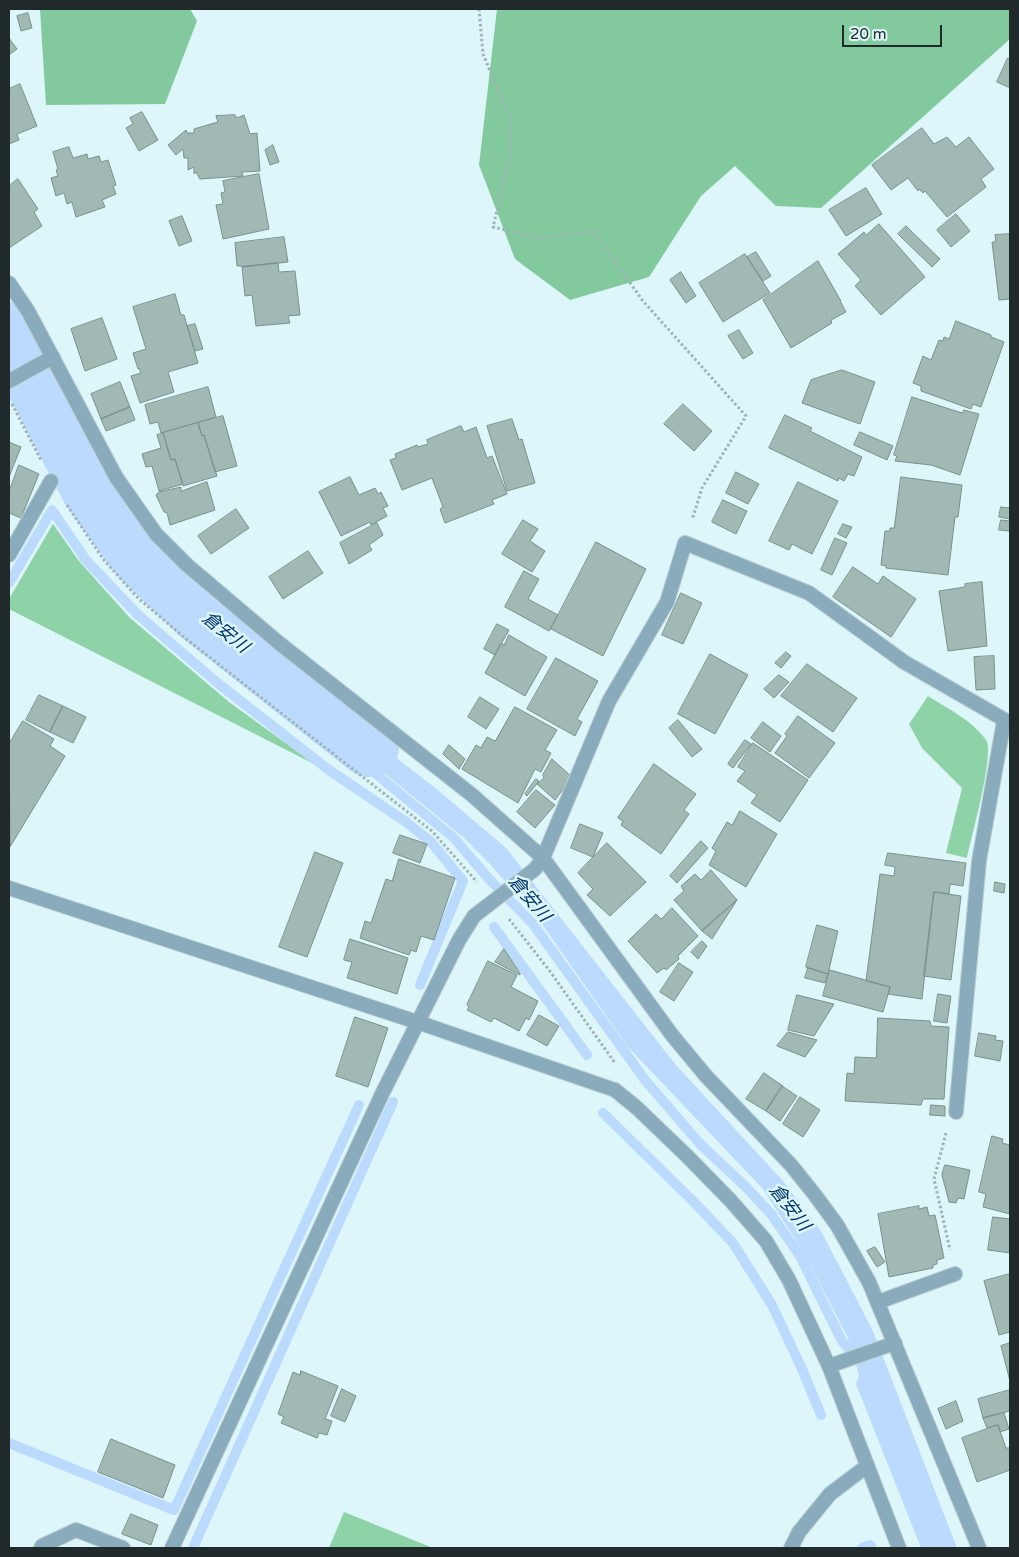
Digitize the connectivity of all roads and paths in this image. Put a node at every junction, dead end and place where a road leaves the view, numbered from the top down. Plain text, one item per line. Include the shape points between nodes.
1 (479, 9) edge
2 (9, 283) edge
3 (47, 360) junction
4 (11, 380) edge
5 (9, 399) edge
6 (51, 481) junction
7 (685, 543) junction
8 (9, 555) edge
9 (1007, 722) edge
10 (539, 864) junction
11 (9, 888) edge
12 (498, 898) junction
13 (417, 1022) junction
14 (615, 1090) junction
15 (956, 1112) joint
16 (955, 1274) joint
17 (878, 1302) junction
18 (889, 1345) junction
19 (829, 1366) junction
20 (867, 1466) junction
21 (41, 1548) edge
22 (123, 1548) edge
23 (172, 1548) edge
24 (790, 1548) edge
25 (899, 1548) edge
26 (978, 1548) edge

1 - 7 path via 483,54 510,118 509,160 493,228 540,238 594,232 642,301 746,416 702,488
2 - 3 street via 28,311
3 - 4 street
3 - 10 street via 116,477 156,534 187,565 279,643 472,795
5 - 6 path
6 - 8 street
6 - 12 path via 103,559 138,598 432,831
7 - 9 street via 809,593 904,662
7 - 10 street via 667,602 609,701
9 - 15 street via 979,861
10 - 12 street
10 - 17 street via 706,1076 791,1165 815,1195 837,1225
11 - 13 street
12 - 13 street via 474,916 458,940
12 - 14 path via 614,1062 618,1078
13 - 14 street
13 - 23 street
14 - 19 street via 687,1156 766,1241 789,1280
15 - 16 path via 948,1122 934,1179
16 - 17 street
17 - 18 street
18 - 19 street
18 - 26 street
19 - 20 street
20 - 24 street via 830,1494
20 - 25 street
21 - 22 street via 76,1530

